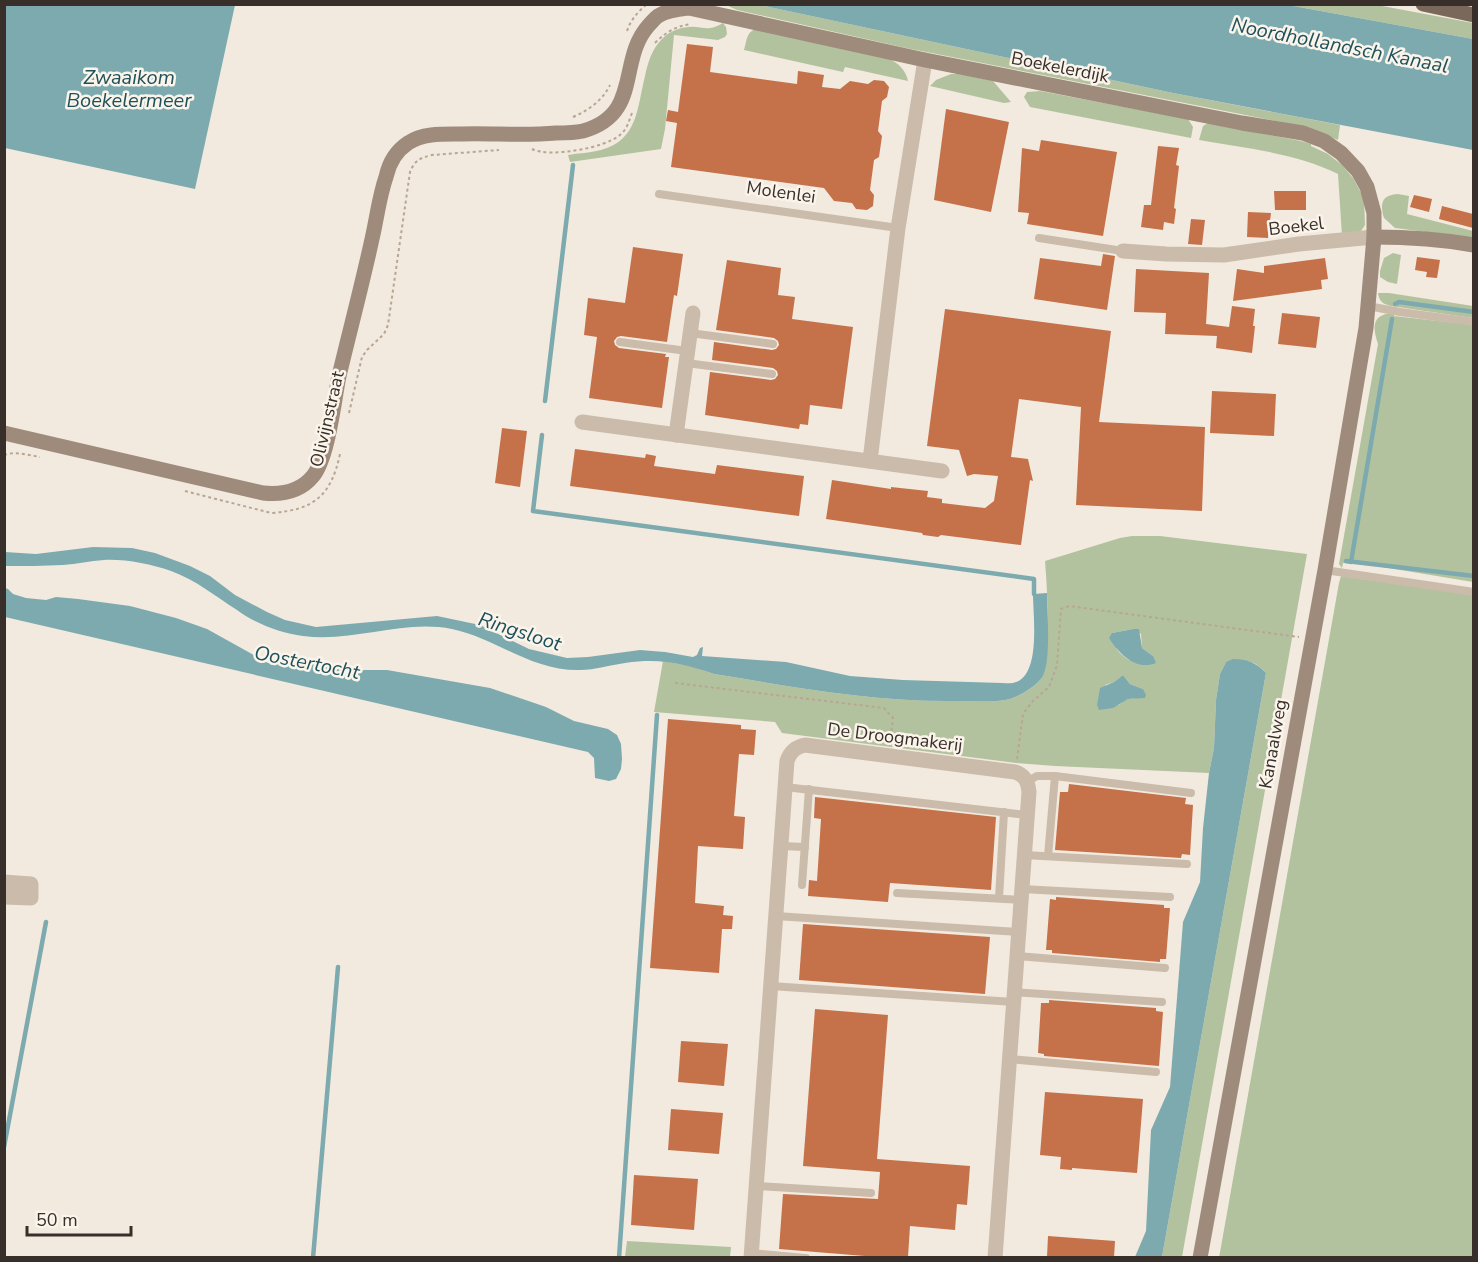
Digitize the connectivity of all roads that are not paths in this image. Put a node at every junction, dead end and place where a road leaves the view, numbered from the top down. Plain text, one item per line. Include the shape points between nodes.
1 (1423, 4) edge
2 (675, 9) joint
3 (1473, 15) edge
4 (925, 60) junction
5 (659, 194) dead end
6 (898, 228) junction
7 (1374, 237) junction
8 (1039, 238) dead end
9 (1473, 245) edge
10 (1123, 251) joint
11 (1368, 306) junction
12 (693, 313) dead end
13 (1473, 322) edge
14 (690, 333) junction
15 (620, 342) dead end
16 (772, 344) dead end
17 (686, 357) junction
18 (772, 374) dead end
19 (582, 423) dead end
20 (4, 433) edge
21 (676, 435) junction
22 (870, 461) junction
23 (942, 471) dead end
24 (1325, 570) junction
25 (1473, 592) edge
26 (1055, 776) junction
27 (1021, 777) junction
28 (785, 787) junction
29 (809, 789) junction
30 (1191, 793) dead end
31 (1004, 812) junction
32 (1027, 814) junction
33 (781, 846) junction
34 (805, 847) junction
35 (1024, 855) junction
36 (1048, 856) junction
37 (1187, 864) dead end
38 (4, 882) edge
39 (802, 885) dead end
40 (897, 892) dead end
41 (1022, 894) junction
42 (4, 897) edge
43 (1170, 897) dead end
44 (999, 898) junction
45 (776, 916) junction
46 (1019, 932) junction
47 (1017, 956) junction
48 (1165, 968) dead end
49 (770, 986) junction
50 (1014, 997) junction
51 (1162, 1002) dead end
52 (1010, 1059) junction
53 (1156, 1072) dead end
54 (756, 1186) junction
55 (871, 1193) dead end
56 (751, 1255) edge
57 (806, 1257) edge
58 (995, 1257) edge
59 (1200, 1257) edge

1 - 3 main road
2 - 4 street, Boekelerdijk via 689,8
2 - 20 street, Olivijnstraat via 658,15 642,32 618,108 593,128 530,142 475,134 436,134 409,143 396,153 386,176 324,450 312,477 297,489 263,493
4 - 6 street
4 - 7 street, Boekelerdijk via 1303,133 1333,146 1362,177 1374,213
5 - 6 lane, Molenlei
6 - 22 street
7 - 9 street, Boekel
7 - 10 street, Boekel via 1224,255
7 - 11 street, Kanaalweg
8 - 10 lane
11 - 13 lane
11 - 24 street, Kanaalweg
12 - 14 street
14 - 16 lane
14 - 17 street
15 - 17 lane
17 - 18 lane
17 - 21 street
19 - 21 street
21 - 22 street
22 - 23 street
24 - 25 lane
24 - 59 street, Kanaalweg
26 - 27 lane, De Droogmakerij
26 - 30 lane, De Droogmakerij
26 - 36 lane
27 - 28 street, De Droogmakerij via 799,746 787,761
27 - 32 street via 1029,792
28 - 29 lane
28 - 33 street, De Droogmakerij
29 - 31 lane
29 - 34 lane
31 - 32 lane
31 - 44 lane
32 - 35 street
33 - 34 lane
33 - 45 street, De Droogmakerij
34 - 39 lane
35 - 36 lane
35 - 41 street
36 - 37 lane
38 - 42 street via 31,884 32,888 31,898
40 - 44 lane
41 - 43 lane
41 - 44 lane
41 - 46 street
45 - 46 lane
45 - 49 street, De Droogmakerij
46 - 47 street
47 - 48 lane
47 - 50 street
49 - 50 lane
49 - 54 street, De Droogmakerij
50 - 51 lane
50 - 52 street
52 - 53 lane
52 - 58 street
54 - 55 lane
54 - 56 street, De Droogmakerij
56 - 57 lane, De Droogmakerij

